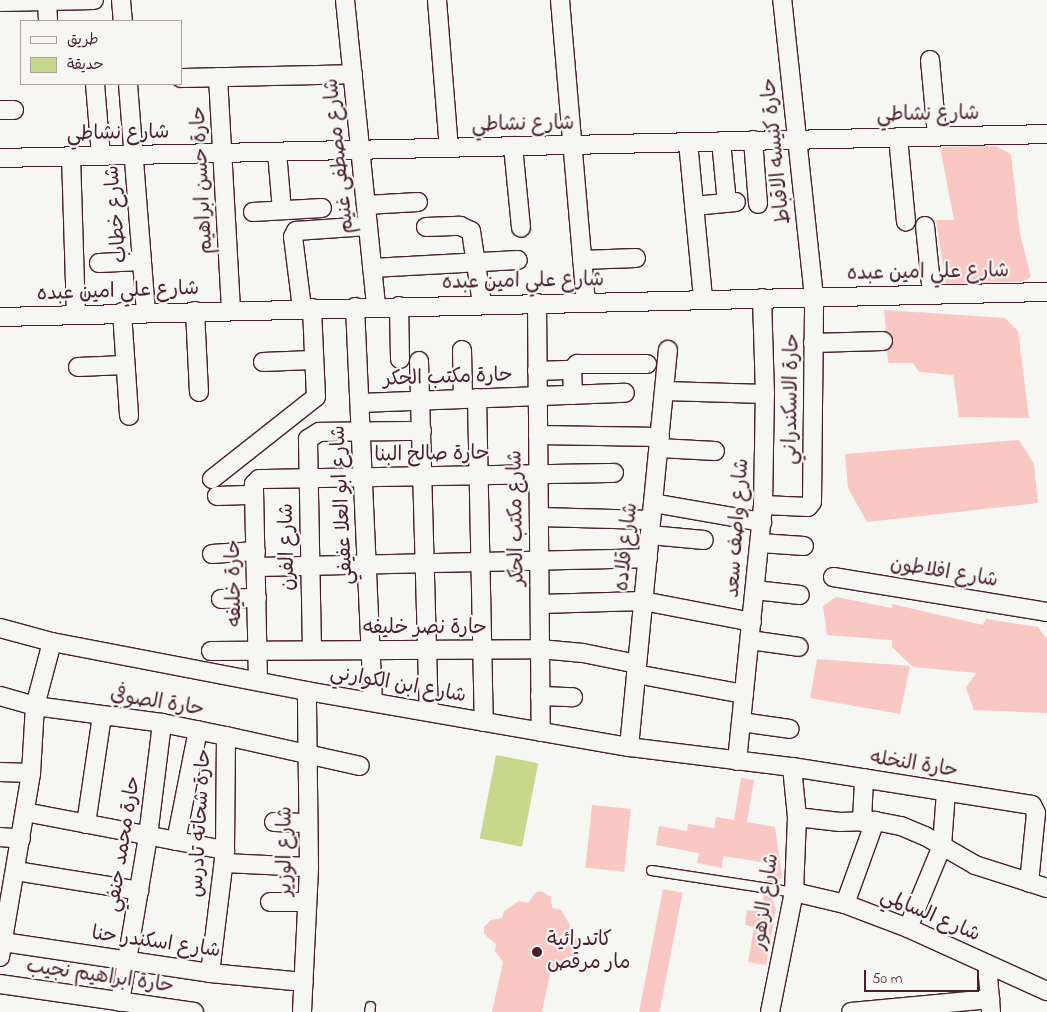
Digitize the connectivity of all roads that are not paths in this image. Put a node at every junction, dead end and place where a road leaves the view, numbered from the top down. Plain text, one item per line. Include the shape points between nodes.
1 (67, 0) edge
2 (94, 0) edge
3 (121, 0) edge
4 (345, 0) edge
5 (437, 0) edge
6 (560, 0) edge
7 (782, 0) edge
8 (47, 1) edge
9 (0, 2) edge
10 (48, 20) edge
11 (123, 20) edge
12 (930, 60) dead end
13 (352, 74) junction
14 (218, 77) junction
15 (182, 78) edge
16 (95, 85) edge
17 (128, 85) edge
18 (1047, 134) edge
19 (937, 136) junction
20 (898, 137) junction
21 (797, 139) junction
22 (753, 140) junction
23 (721, 141) junction
24 (688, 142) junction
25 (572, 145) junction
26 (513, 146) junction
27 (449, 148) junction
28 (360, 150) junction
29 (277, 152) junction
30 (222, 153) junction
31 (134, 155) junction
32 (71, 156) junction
33 (101, 156) junction
34 (0, 158) edge
35 (418, 202) dead end
36 (758, 204) dead end
37 (366, 206) junction
38 (694, 206) junction
39 (322, 208) dead end
40 (282, 210) junction
41 (253, 212) dead end
42 (906, 222) dead end
43 (368, 226) junction
44 (925, 226) dead end
45 (426, 227) dead end
46 (521, 228) dead end
47 (636, 258) dead end
48 (518, 260) dead end
49 (582, 260) junction
50 (142, 261) junction
51 (477, 262) junction
52 (99, 263) dead end
53 (372, 268) junction
54 (1047, 292) edge
55 (932, 294) junction
56 (814, 297) junction
57 (762, 298) junction
58 (703, 300) junction
59 (586, 302) junction
60 (537, 303) junction
61 (482, 304) junction
62 (399, 306) junction
63 (356, 307) junction
64 (376, 307) junction
65 (307, 308) junction
66 (231, 310) junction
67 (195, 311) junction
68 (122, 312) junction
69 (146, 312) junction
70 (76, 314) junction
71 (0, 317) edge
72 (883, 340) dead end
73 (814, 343) junction
74 (462, 350) dead end
75 (668, 350) dead end
76 (400, 359) dead end
77 (312, 360) junction
78 (419, 361) dead end
79 (263, 362) dead end
80 (647, 364) dead end
81 (125, 365) junction
82 (78, 367) dead end
83 (572, 370) junction
84 (537, 371) junction
85 (664, 390) junction
86 (199, 392) dead end
87 (625, 394) dead end
88 (766, 394) junction
89 (574, 395) junction
90 (538, 396) junction
91 (470, 399) junction
92 (421, 400) junction
93 (360, 403) junction
94 (129, 416) dead end
95 (422, 431) junction
96 (361, 432) junction
97 (538, 435) junction
98 (659, 442) junction
99 (715, 451) dead end
100 (538, 474) junction
101 (614, 474) dead end
102 (479, 475) junction
103 (423, 476) junction
104 (363, 477) junction
105 (308, 478) junction
106 (212, 479) dead end
107 (254, 490) junction
108 (217, 496) dead end
109 (763, 514) junction
110 (539, 517) junction
111 (651, 519) junction
112 (704, 540) dead end
113 (760, 543) junction
114 (804, 546) dead end
115 (212, 554) dead end
116 (648, 558) junction
117 (256, 559) junction
118 (539, 560) junction
119 (481, 562) junction
120 (425, 563) junction
121 (367, 564) junction
122 (310, 566) junction
123 (833, 577) dead end
124 (755, 590) junction
125 (800, 595) dead end
126 (221, 598) dead end
127 (257, 598) junction
128 (643, 601) junction
129 (540, 604) junction
130 (1047, 612) edge
131 (752, 622) junction
132 (0, 628) edge
133 (750, 640) junction
134 (52, 642) junction
135 (799, 647) dead end
136 (428, 649) junction
137 (482, 649) junction
138 (540, 649) junction
139 (211, 650) dead end
140 (258, 650) junction
141 (312, 650) junction
142 (371, 650) junction
143 (636, 669) junction
144 (258, 681) junction
145 (307, 691) junction
146 (744, 694) junction
147 (0, 696) edge
148 (540, 696) junction
149 (572, 697) dead end
150 (373, 702) junction
151 (35, 706) junction
152 (429, 712) junction
153 (102, 715) junction
154 (484, 722) junction
155 (741, 722) junction
156 (162, 723) junction
157 (790, 729) dead end
158 (198, 730) junction
159 (541, 732) junction
160 (226, 736) junction
161 (628, 748) junction
162 (307, 752) junction
163 (737, 761) junction
164 (360, 766) dead end
165 (792, 767) junction
166 (0, 772) edge
167 (31, 773) junction
168 (864, 778) junction
169 (946, 791) junction
170 (25, 812) junction
171 (797, 817) junction
172 (274, 822) dead end
173 (869, 822) junction
174 (306, 823) junction
175 (86, 824) junction
176 (148, 836) junction
177 (0, 837) edge
178 (21, 838) junction
179 (176, 841) junction
180 (942, 846) junction
181 (224, 856) junction
182 (309, 868) junction
183 (651, 870) dead end
184 (16, 871) junction
185 (1029, 883) junction
186 (1047, 888) edge
187 (139, 891) junction
188 (794, 892) junction
189 (270, 902) dead end
190 (307, 902) junction
191 (845, 904) junction
192 (908, 928) junction
193 (2, 942) edge
194 (127, 961) junction
195 (987, 964) junction
196 (210, 973) junction
197 (304, 982) junction
198 (0, 984) edge
199 (1047, 991) edge
200 (120, 1002) junction
201 (991, 1006) edge
202 (874, 1011) edge
203 (194, 1012) edge
204 (302, 1012) edge
205 (770, 1012) edge
206 (851, 1012) edge

1 - 2 street
1 - 8 street
3 - 11 street
4 - 13 street, شارع مصطفى غنيم
5 - 27 street
6 - 25 street
7 - 21 street, حارة كنيسه الاقباط
8 - 9 street
8 - 10 street
12 - 19 street
13 - 14 street
13 - 28 street, شارع مصطفى غنيم
14 - 15 street
14 - 30 street, حارة حسن ابراهيم
16 - 33 street
17 - 31 street, شارع خطاب
18 - 19 street, شارع نشاطي
19 - 20 street, شارع نشاطي
20 - 21 street, شارع نشاطي
20 - 42 street
21 - 22 street, شارع نشاطي
21 - 56 street, حارة كنيسه الاقباط
22 - 23 street, شارع نشاطي
22 - 36 street
23 - 24 street, شارع نشاطي
23 - 38 street via 732,203
24 - 25 street, شارع نشاطي
24 - 38 street
25 - 26 street, شارع نشاطي
25 - 49 street
26 - 27 street, شارع نشاطي
26 - 46 street
27 - 28 street, شارع نشاطي
28 - 29 street, شارع نشاطي
28 - 37 street, شارع مصطفى غنيم
29 - 30 street, شارع نشاطي
29 - 40 street
30 - 31 street, شارع نشاطي
30 - 66 street, حارة حسن ابراهيم
31 - 33 street, شارع نشاطي
31 - 50 street, شارع خطاب
32 - 33 street, شارع نشاطي
32 - 34 street, شارع نشاطي
32 - 70 street
35 - 37 street
37 - 43 street, شارع مصطفى غنيم
38 - 58 street
39 - 40 street
40 - 41 street
43 - 53 street, شارع مصطفى غنيم
43 - 65 street via 296,231 294,237
44 - 55 street
45 - 51 street via 468,228 474,234
47 - 49 street
48 - 51 street
49 - 59 street
50 - 52 street
50 - 69 street, شارع خطاب
51 - 53 street
51 - 61 street
53 - 64 street, شارع مصطفى غنيم
54 - 55 street, شارع علي امين عبده
55 - 56 street, شارع علي امين عبده
56 - 57 street, شارع علي امين عبده
56 - 73 street, حارة الاسكندراني
57 - 58 street, شارع علي امين عبده
57 - 88 street, شارع واصف سعد
58 - 59 street, شارع علي امين عبده
59 - 60 street, شارع علي امين عبده
60 - 61 street, شارع علي امين عبده
60 - 84 street, شارع مكتب الحكر
61 - 62 street, شارع علي امين عبده
62 - 64 street, شارع علي امين عبده
62 - 76 street
63 - 64 street, شارع علي امين عبده
63 - 65 street, شارع علي امين عبده
63 - 93 street, شارع ابو العلا عفيفي
65 - 66 street, شارع علي امين عبده
65 - 77 street
66 - 67 street, شارع علي امين عبده
67 - 69 street, شارع علي امين عبده
67 - 86 street
68 - 69 street, شارع علي امين عبده
68 - 70 street, شارع علي امين عبده
68 - 81 street
70 - 71 street, شارع علي امين عبده
72 - 73 street
73 - 109 street, حارة الاسكندراني via 812,502 808,507
74 - 91 street
75 - 85 street, شارع قلاده
77 - 79 street
77 - 106 street via 314,398
78 - 92 street
80 - 83 street via 578,364
81 - 82 street
81 - 94 street
83 - 84 street
83 - 89 street
84 - 90 street, شارع مكتب الحكر
85 - 88 street
85 - 98 street, شارع قلاده
87 - 89 street, حارة مكتب الحكر
88 - 109 street, شارع واصف سعد
89 - 90 street, حارة مكتب الحكر
90 - 91 street, حارة مكتب الحكر
90 - 97 street, شارع مكتب الحكر
91 - 92 street, حارة مكتب الحكر
91 - 102 street
92 - 93 street, حارة مكتب الحكر
92 - 95 street
93 - 96 street, شارع ابو العلا عفيفي
95 - 96 street
95 - 103 street
96 - 104 street, شارع ابو العلا عفيفي
96 - 105 street, شارع الفرن via 318,432 311,436
97 - 98 street
97 - 100 street, شارع مكتب الحكر
98 - 99 street
98 - 111 street, شارع قلاده
100 - 101 street, حارة صالح البنا
100 - 102 street, حارة صالح البنا
100 - 110 street, شارع مكتب الحكر
102 - 103 street, حارة صالح البنا
102 - 119 street
103 - 104 street, حارة صالح البنا
103 - 120 street
104 - 105 street, حارة صالح البنا
104 - 121 street, شارع ابو العلا عفيفي
105 - 107 street, حارة صالح البنا via 259,479
105 - 122 street, شارع الفرن
107 - 108 street, حارة صالح البنا
107 - 117 street, حارة خليفه
109 - 111 street
109 - 113 street, شارع واصف سعد
110 - 111 street
110 - 118 street, شارع مكتب الحكر
111 - 112 street
111 - 116 street, شارع قلاده
113 - 114 street
113 - 124 street, شارع واصف سعد
115 - 117 street
116 - 118 street
116 - 128 street, شارع قلاده
117 - 122 street
117 - 127 street, حارة خليفه
118 - 119 street
118 - 129 street, شارع مكتب الحكر
119 - 120 street
119 - 137 street
120 - 121 street
120 - 136 street
121 - 122 street
121 - 142 street, شارع ابو العلا عفيفي
122 - 141 street, شارع الفرن
123 - 130 street, شارع افلاطون
124 - 125 street
124 - 131 street, شارع واصف سعد
126 - 127 street
127 - 140 street, حارة خليفه
128 - 129 street
128 - 131 street
128 - 143 street, شارع قلاده
129 - 138 street, شارع مكتب الحكر
131 - 133 street, شارع واصف سعد
132 - 134 street, شارع ابن الكوارني
133 - 135 street
133 - 146 street, شارع واصف سعد
134 - 144 street, شارع ابن الكوارني
134 - 151 street
136 - 137 street, حارة نصر خليفه
136 - 142 street, حارة نصر خليفه
136 - 152 street
137 - 138 street, حارة نصر خليفه
137 - 154 street
138 - 143 street, حارة نصر خليفه via 583,652
138 - 148 street, شارع مكتب الحكر
139 - 140 street, حارة نصر خليفه
140 - 141 street, حارة نصر خليفه
140 - 144 street, حارة خليفه
141 - 142 street, حارة نصر خليفه
142 - 150 street, شارع ابو العلا عفيفي
143 - 146 street, حارة نصر خليفه
143 - 161 street, شارع قلاده
144 - 145 street, شارع ابن الكوارني
145 - 150 street, شارع ابن الكوارني
145 - 162 street, شارع الوزير
146 - 155 street, شارع واصف سعد
147 - 151 street, حارة الصوفي
148 - 149 street
148 - 159 street, شارع مكتب الحكر
150 - 152 street, شارع ابن الكوارني
151 - 153 street, حارة الصوفي
151 - 167 street
152 - 154 street, شارع ابن الكوارني
153 - 156 street, حارة الصوفي
153 - 175 street
154 - 159 street, شارع ابن الكوارني
155 - 157 street
155 - 163 street, شارع واصف سعد
156 - 158 street, حارة الصوفي
156 - 176 street, حارة محمد حنفي
158 - 160 street, حارة الصوفي
158 - 179 street
159 - 161 street, شارع ابن الكوارني
160 - 162 street, حارة الصوفي
160 - 181 street, حارة شحاته تادرس
161 - 163 street, شارع ابن الكوارني
162 - 164 street, حارة الصوفي
162 - 174 street, شارع الوزير
163 - 165 street, شارع ابن الكوارني
165 - 168 street, حارة النخله
165 - 171 street, شارع الزهور
166 - 167 street
167 - 170 street
168 - 169 street, حارة النخله
168 - 173 street
169 - 180 street
169 - 185 street, حارة النخله via 1029,805 1036,813
170 - 175 street
170 - 178 street
171 - 173 street
171 - 188 street, شارع الزهور
172 - 174 street
173 - 180 street via 901,826
173 - 191 street
174 - 182 street, شارع الوزير
175 - 176 street
176 - 179 street
176 - 187 street, حارة محمد حنفي
177 - 178 street
178 - 184 street
179 - 181 street
180 - 185 street via 975,865
180 - 192 street
181 - 182 street
181 - 196 street, حارة شحاته تادرس
182 - 190 street, شارع الوزير
183 - 188 lane
184 - 187 street
184 - 193 street
185 - 186 street
187 - 194 street, حارة محمد حنفي
188 - 191 street, شارع السالمي
188 - 205 street, شارع الزهور
189 - 190 street
190 - 197 street, شارع الوزير
191 - 192 street, شارع السالمي
192 - 195 street, شارع السالمي
193 - 194 street, شارع اسكندر حنا
194 - 196 street, شارع اسكندر حنا
194 - 200 street, حارة محمد حنفي
195 - 199 street, شارع السالمي
195 - 201 street
196 - 197 street, شارع اسكندر حنا
197 - 204 street, شارع الوزير
198 - 200 street, حارة ابراهيم نجيب
200 - 203 street, حارة ابراهيم نجيب
201 - 202 street
202 - 206 street

